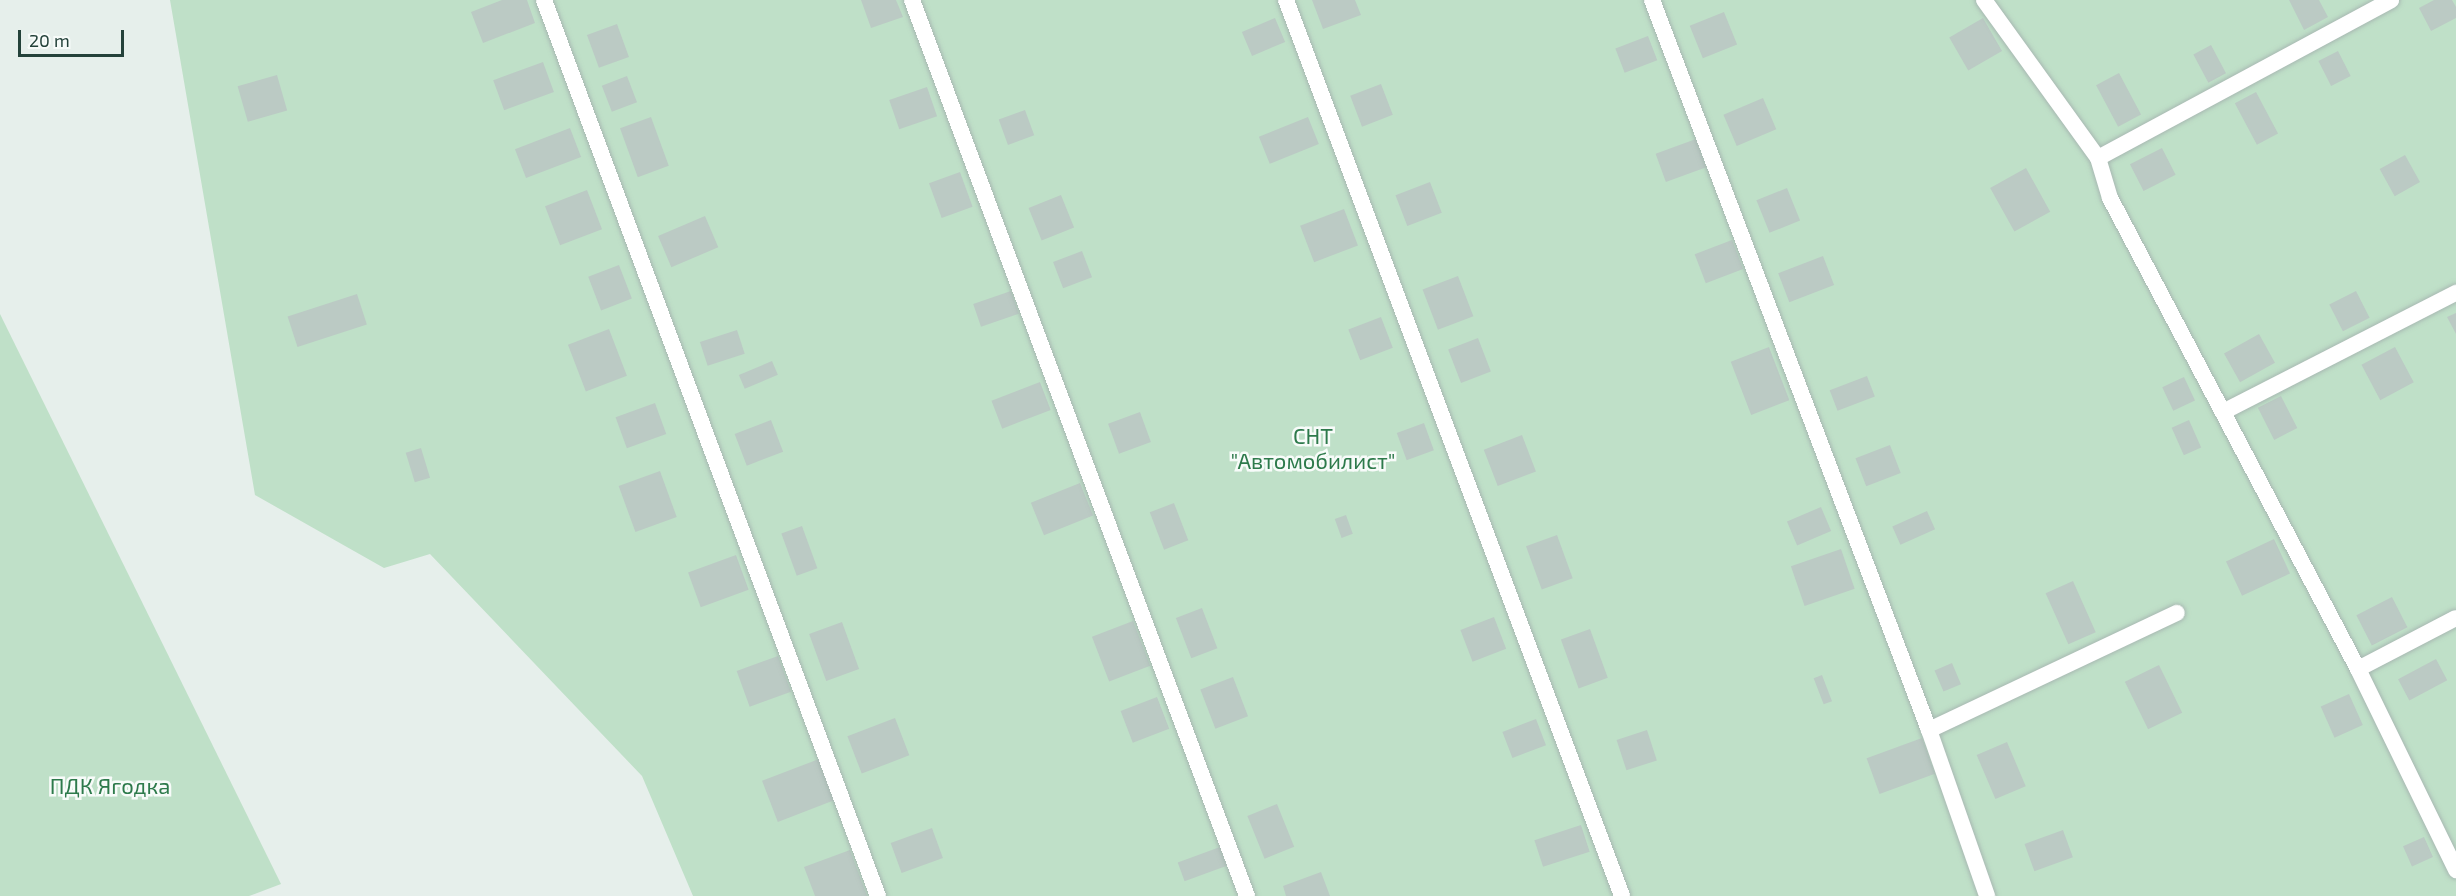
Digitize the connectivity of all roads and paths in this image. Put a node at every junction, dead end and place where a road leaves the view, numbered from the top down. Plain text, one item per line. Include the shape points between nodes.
1 (544, 0) edge
2 (912, 0) edge
3 (1286, 0) edge
4 (1652, 0) edge
5 (1984, 0) edge
6 (2391, 0) edge
7 (2098, 158) junction
8 (2456, 293) edge
9 (2223, 412) junction
10 (2177, 613) dead end
11 (2456, 618) edge
12 (2358, 669) junction
13 (1929, 730) junction
14 (2456, 870) edge
15 (878, 896) edge
16 (1247, 896) edge
17 (1622, 896) edge
18 (1987, 896) edge

1 - 15 lane
2 - 16 lane
3 - 17 lane
4 - 13 lane
5 - 7 lane
6 - 7 lane
7 - 9 lane via 2110,198
8 - 9 lane
9 - 12 lane
10 - 13 lane
11 - 12 lane
12 - 14 lane
13 - 18 lane

